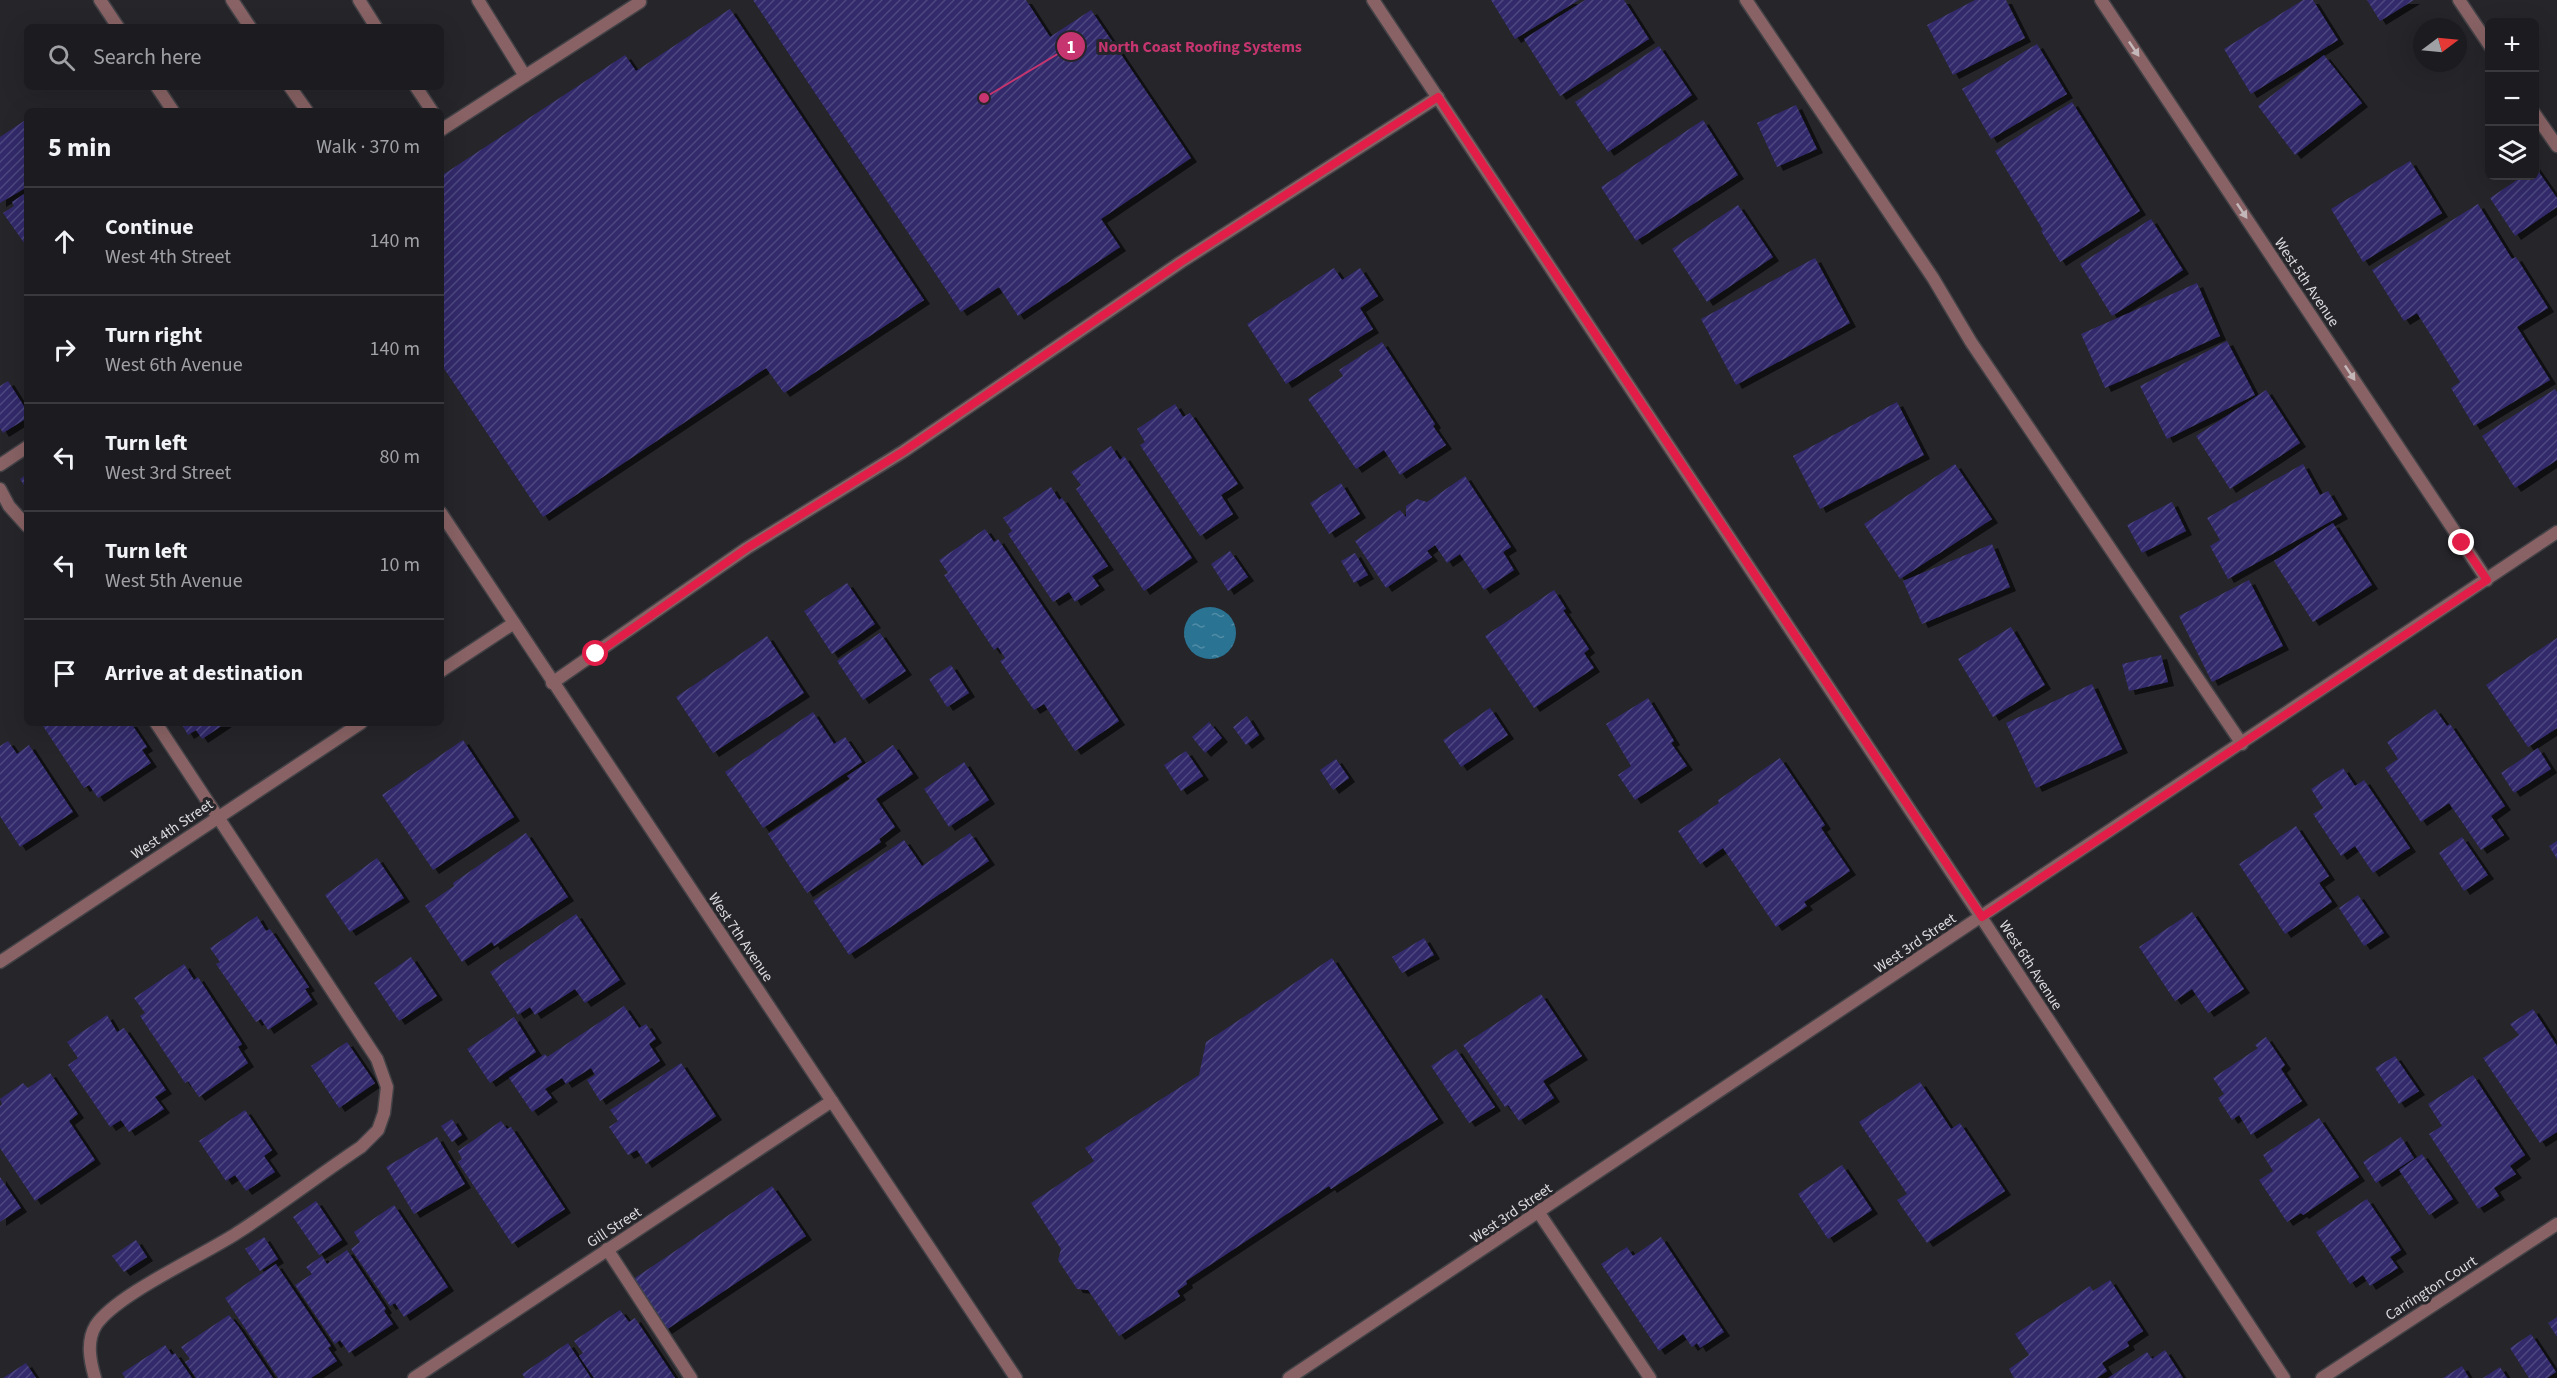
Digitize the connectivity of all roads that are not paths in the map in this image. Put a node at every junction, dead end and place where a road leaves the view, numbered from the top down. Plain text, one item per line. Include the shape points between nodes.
1 (100, 0) edge
2 (232, 0) edge
3 (359, 0) edge
4 (478, 0) edge
5 (639, 0) edge
6 (1373, 0) edge
7 (1746, 0) edge
8 (2101, 0) edge
9 (2459, 0) edge
10 (116, 24) edge
11 (248, 24) edge
12 (374, 24) edge
13 (2485, 39) edge
14 (525, 76) junction
15 (159, 90) edge
16 (293, 90) edge
17 (418, 90) edge
18 (1438, 97) junction
19 (171, 108) edge
20 (305, 108) edge
21 (430, 108) edge
22 (2539, 119) edge
23 (444, 127) edge
24 (2557, 146) edge
25 (24, 449) edge
26 (0, 465) edge
27 (0, 489) edge
28 (444, 518) edge
29 (24, 523) edge
30 (2557, 532) edge
31 (2487, 580) junction
32 (514, 623) junction
33 (444, 669) edge
34 (552, 683) junction
35 (158, 726) edge
36 (356, 726) edge
37 (2242, 744) junction
38 (218, 817) junction
39 (1982, 917) junction
40 (0, 962) edge
41 (832, 1101) junction
42 (1539, 1213) junction
43 (2557, 1224) edge
44 (607, 1249) junction
45 (1013, 1377) edge
46 (95, 1378) edge
47 (414, 1378) edge
48 (692, 1378) edge
49 (1289, 1378) edge
50 (1650, 1378) edge
51 (2284, 1378) edge
52 (2322, 1378) edge

1 - 10 street
2 - 11 street
3 - 12 street
4 - 14 street
5 - 14 street
6 - 18 street, West 6th Avenue
7 - 37 street
8 -> 31 street, West 5th Avenue
9 - 13 street
14 - 23 street
15 - 19 street
16 - 20 street
17 - 21 street
18 - 34 street via 1181,262 904,451 747,548
18 - 39 street, West 6th Avenue
22 - 24 street
25 - 26 street
27 - 29 street
28 - 32 street, West 7th Avenue
30 - 31 street, West 3rd Street
31 - 37 street, West 3rd Street
32 - 33 street
32 - 34 street, West 7th Avenue
34 - 41 street, West 7th Avenue
35 - 38 street
36 - 38 street, West 4th Street
37 - 39 street, West 3rd Street
38 - 40 street, West 4th Street
38 - 46 street via 377,1059 387,1087 384,1113 378,1130 361,1147 237,1233 110,1311 96,1326 88,1347
39 - 42 street, West 3rd Street
39 - 51 street, West 6th Avenue
41 - 44 street, Gill Street
41 - 45 street, West 7th Avenue
42 - 49 street, West 3rd Street
42 - 50 street
43 - 52 street, Carrington Court
44 - 47 street, Gill Street
44 - 48 street

